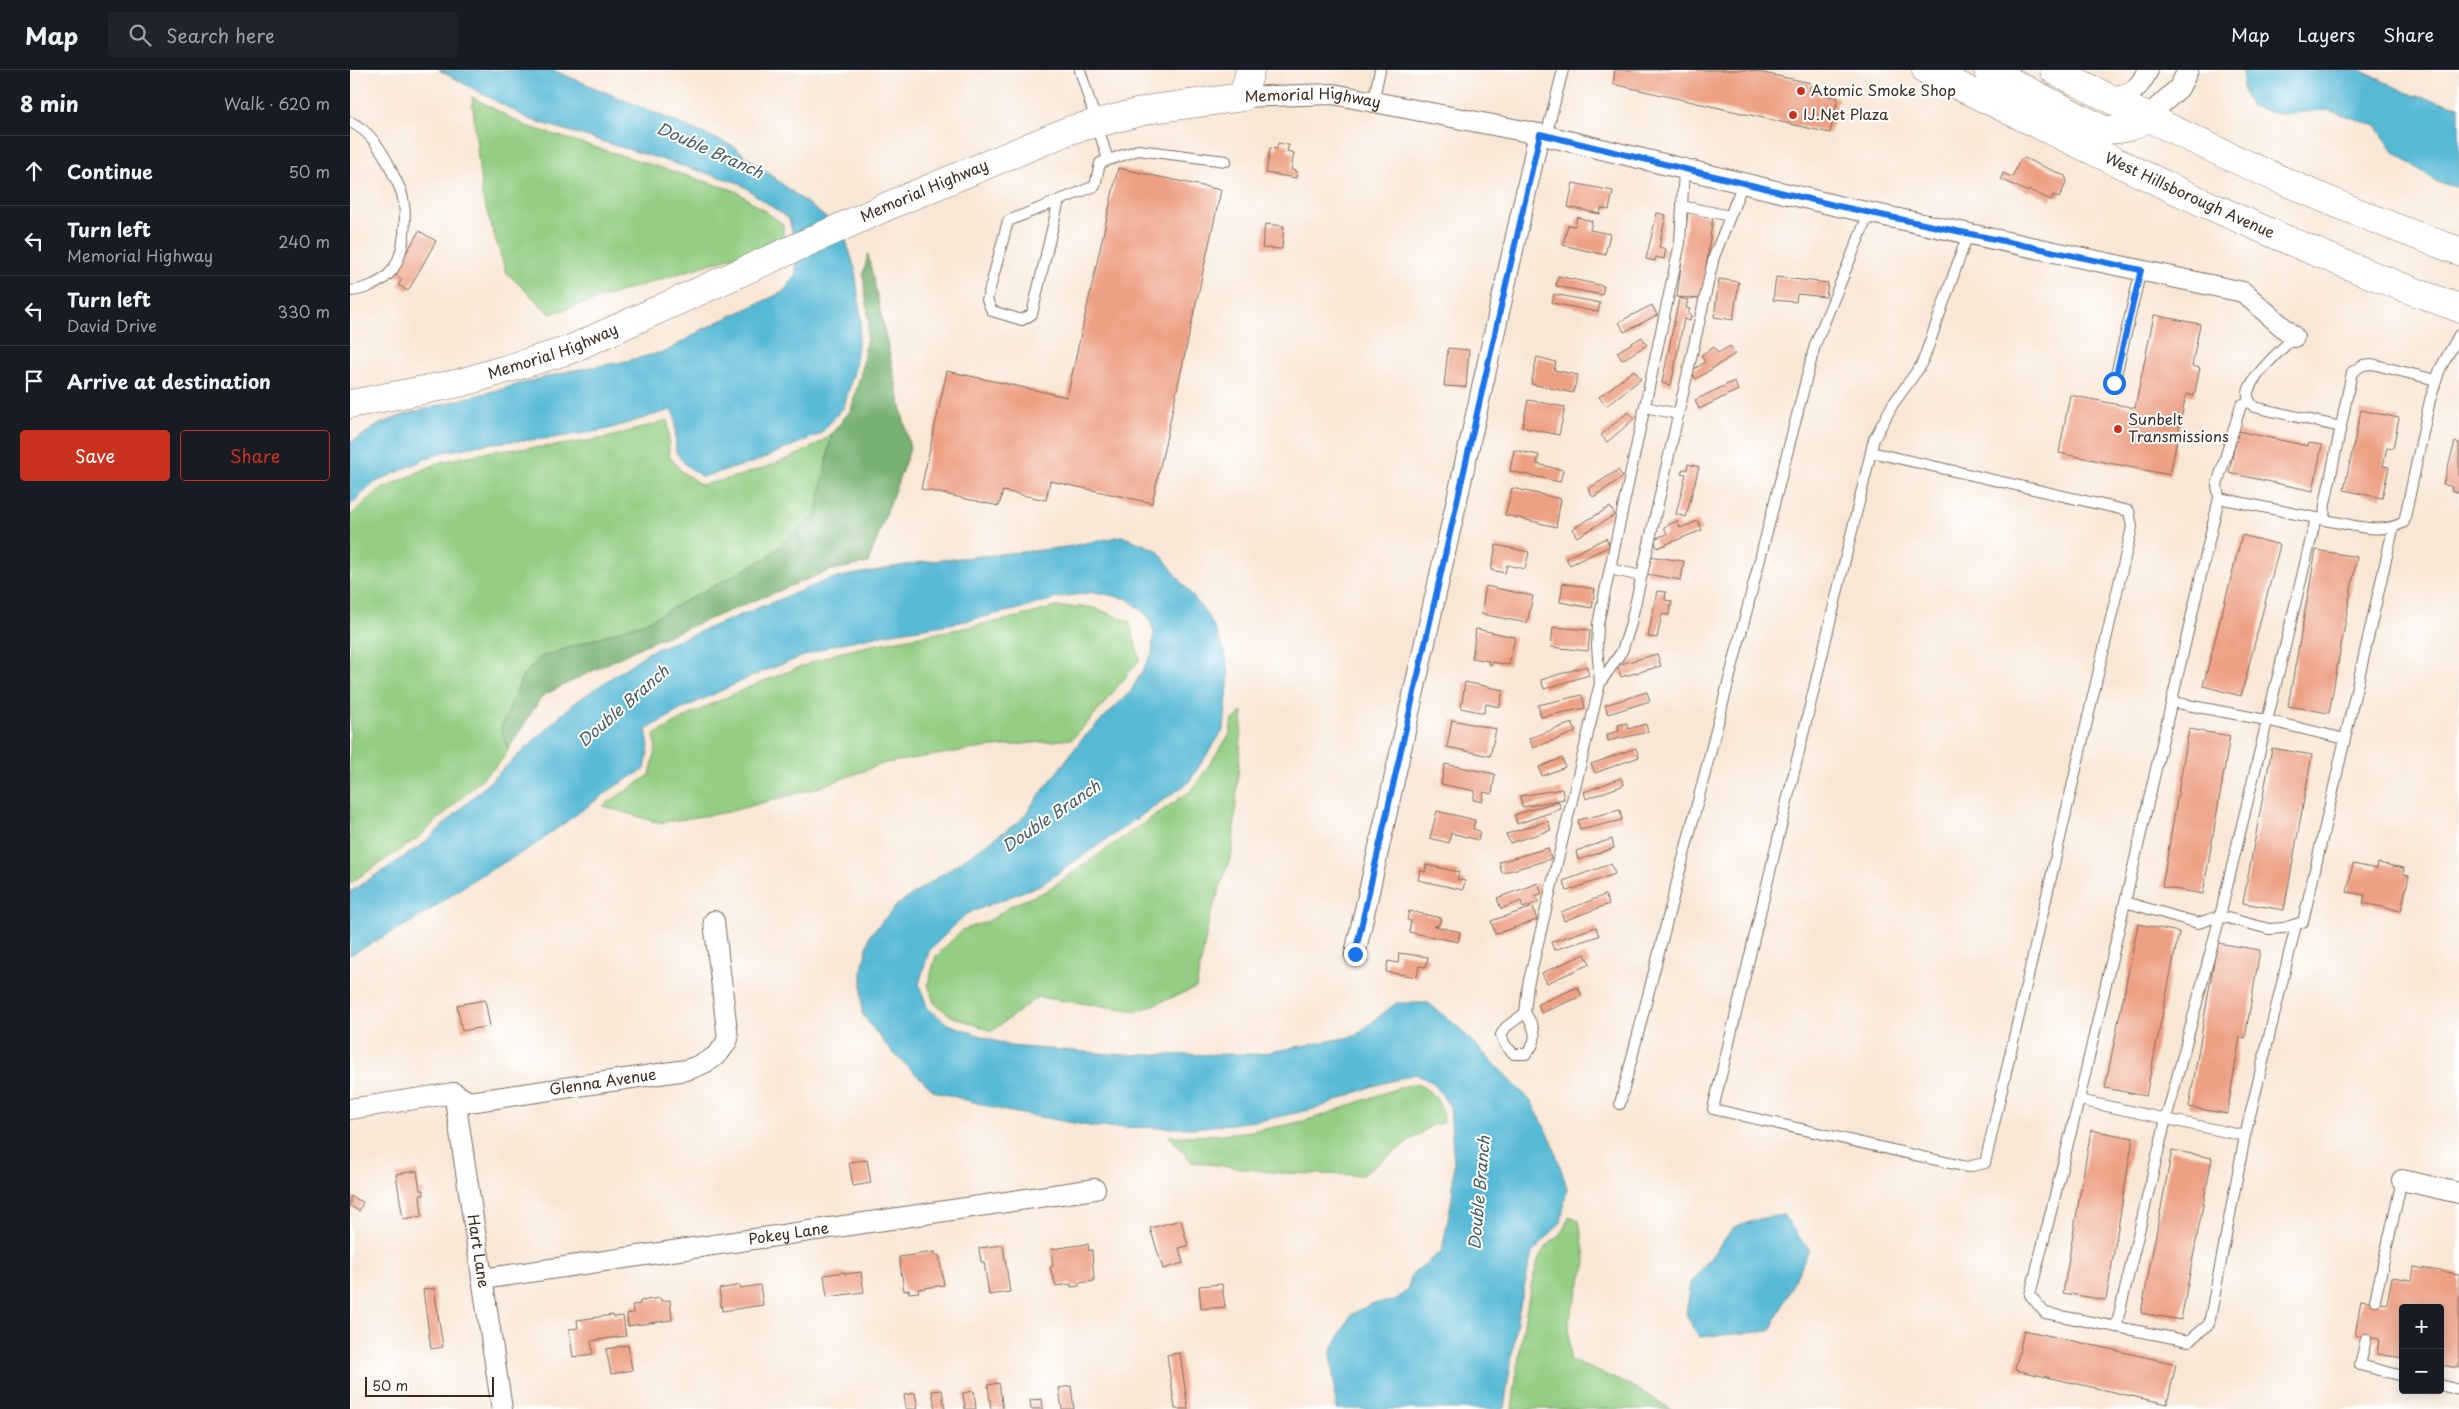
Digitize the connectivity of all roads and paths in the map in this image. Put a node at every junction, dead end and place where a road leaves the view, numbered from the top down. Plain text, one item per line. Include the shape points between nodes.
1 (1080, 70) edge
2 (1250, 70) edge
3 (1380, 70) edge
4 (1563, 70) edge
5 (1926, 70) edge
6 (1988, 70) edge
7 (2054, 70) edge
8 (2148, 70) edge
9 (2188, 70) edge
10 (2104, 96) junction
11 (1243, 97) junction
12 (1373, 102) junction
13 (2147, 117) junction
14 (350, 122) edge
15 (1097, 123) junction
16 (1543, 135) junction
17 (1108, 160) junction
18 (1226, 161) dead end
19 (1684, 169) junction
20 (1743, 183) junction
21 (1059, 200) junction
22 (1682, 206) junction
23 (1870, 213) junction
24 (1730, 216) junction
25 (1968, 234) junction
26 (2459, 251) edge
27 (2141, 270) junction
28 (350, 291) edge
29 (2459, 308) edge
30 (2459, 335) edge
31 (2294, 337) joint
32 (2436, 380) junction
33 (2114, 383) dead end
34 (2249, 400) junction
35 (350, 404) edge
36 (1645, 407) junction
37 (1678, 414) junction
38 (2341, 427) junction
39 (1871, 452) junction
40 (2219, 498) junction
41 (2320, 519) junction
42 (2393, 529) junction
43 (1610, 569) junction
44 (1641, 576) junction
45 (1600, 683) junction
46 (2172, 702) junction
47 (2266, 720) junction
48 (2345, 739) junction
49 (2125, 902) junction
50 (2220, 916) junction
51 (714, 921) dead end
52 (2296, 926) junction
53 (1355, 954) dead end
54 (1525, 1013) dead end
55 (454, 1093) junction
56 (2080, 1100) junction
57 (1620, 1104) dead end
58 (350, 1109) edge
59 (2166, 1119) junction
60 (2245, 1136) junction
61 (2402, 1180) joint
62 (1095, 1189) dead end
63 (2459, 1193) edge
64 (482, 1279) junction
65 (2374, 1300) dead end
66 (2116, 1327) junction
67 (2366, 1339) dead end
68 (2399, 1375) edge
69 (2444, 1386) edge
70 (2459, 1390) edge
71 (502, 1409) edge

1 - 15 lane
2 - 11 main road
3 - 12 lane
4 - 16 lane
5 - 29 main road, West Hillsborough Avenue via 2251,226
6 - 13 main road via 2104,130 2120,130
7 - 10 main road
8 - 10 street via 2132,93 2122,97
9 - 13 street via 2179,88
10 - 13 main road
11 - 12 street, Memorial Highway via 1333,94
11 - 15 main road, Memorial Highway via 1152,109
12 - 16 street, Memorial Highway
13 - 26 main road via 2272,176
14 - 28 lane via 358,125 382,151 401,191 406,220 399,258 389,274 373,285
15 - 17 lane
15 - 35 main road, Memorial Highway via 1070,130 890,205 569,350 460,383
16 - 19 street, Memorial Highway
16 - 53 street
17 - 18 lane via 1138,150
17 - 21 lane via 1100,162 1095,186
19 - 20 street, Memorial Highway
19 - 22 lane
20 - 23 street, Memorial Highway
20 - 24 lane
21 - 21 lane via 1008,221 988,300 992,311 1022,320 1032,314
22 - 24 lane
22 - 36 lane via 1680,243
23 - 25 street, Memorial Highway
23 - 57 lane via 1815,345
24 - 37 lane via 1714,257
25 - 27 street, Memorial Highway
25 - 39 lane via 1922,364 1893,404 1874,439
27 - 31 street, Memorial Highway via 2243,292
27 - 33 lane
30 - 32 lane
31 - 34 lane via 2252,382
32 - 38 lane via 2372,364 2362,365 2352,372
32 - 42 lane via 2404,522
34 - 38 lane via 2254,408
34 - 40 lane via 2241,405 2217,486
36 - 37 lane
36 - 43 lane
37 - 44 lane
38 - 41 lane
39 - 39 lane via 1713,1108 1967,1167 1985,1162 2132,527 2129,511
40 - 41 lane
40 - 46 lane
41 - 42 lane
41 - 47 lane
42 - 48 lane
43 - 44 lane
43 - 45 lane via 1598,624
44 - 45 lane via 1622,651
45 - 54 lane via 1528,985
46 - 47 lane
46 - 49 lane
47 - 48 lane
47 - 50 lane
48 - 52 lane via 2303,922
49 - 50 lane via 2198,923
49 - 56 lane
50 - 52 lane via 2269,930
50 - 59 lane
51 - 55 street, Glenna Avenue via 728,1039 723,1051 712,1060 686,1070 469,1102
52 - 60 lane
55 - 58 street, Glenna Avenue
55 - 64 street, Hart Lane
56 - 59 lane
56 - 66 lane via 2030,1296 2045,1313
59 - 60 lane
59 - 66 lane
60 - 66 lane via 2209,1324 2189,1341
61 - 63 street
61 - 65 lane
62 - 64 street, Pokey Lane
64 - 71 street, Hart Lane
67 - 68 lane via 2360,1365
69 - 70 lane

